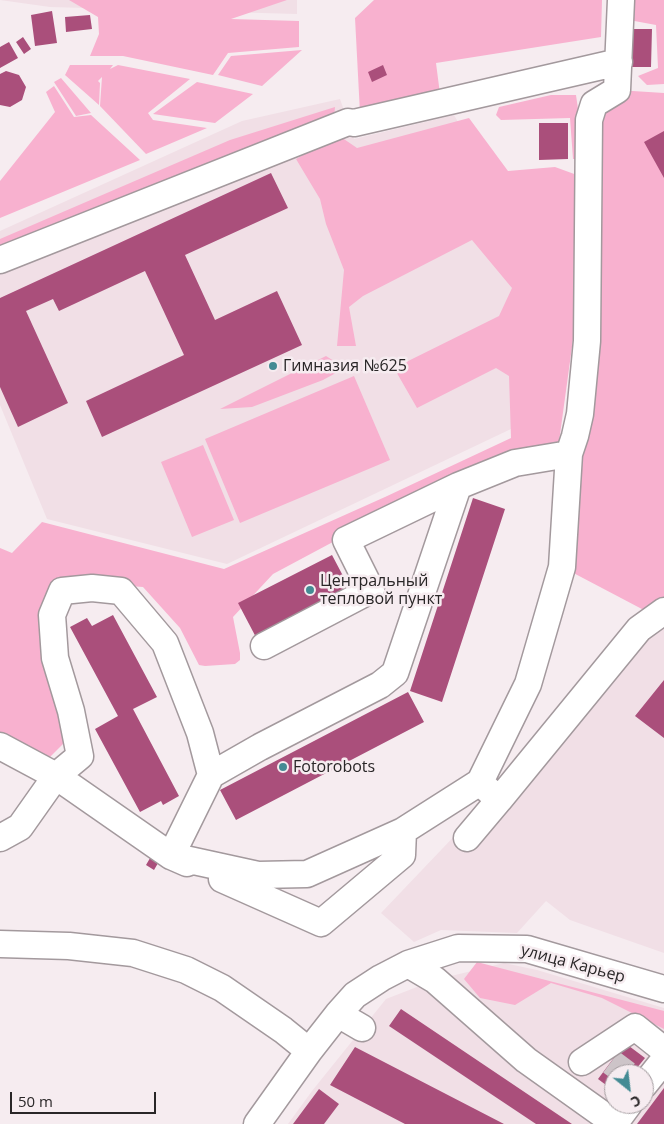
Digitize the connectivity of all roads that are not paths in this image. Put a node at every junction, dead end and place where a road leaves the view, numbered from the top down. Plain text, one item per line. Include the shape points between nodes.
1 (620, 0) edge
2 (619, 62) junction
3 (0, 260) edge
4 (569, 454) junction
5 (458, 486) junction
6 (664, 611) edge
7 (264, 646) dead end
8 (0, 746) edge
9 (211, 774) junction
10 (56, 776) junction
11 (480, 782) junction
12 (499, 800) junction
13 (403, 831) junction
14 (0, 838) edge
15 (468, 838) dead end
16 (171, 856) junction
17 (0, 944) edge
18 (408, 964) junction
19 (664, 989) edge
20 (338, 1014) junction
21 (362, 1028) dead end
22 (664, 1050) edge
23 (309, 1051) junction
24 (526, 1060) junction
25 (664, 1060) edge
26 (582, 1062) junction
27 (611, 1062) tunnel mouth
28 (654, 1072) edge
29 (257, 1124) edge
30 (615, 1124) edge

1 - 2 street
2 - 3 street via 348,122
2 - 4 street via 617,90 594,104 589,120 587,341 580,414
4 - 5 street via 515,463
4 - 11 street via 562,567 528,684
5 - 7 street via 346,540 371,590
5 - 9 street via 395,673 380,686
6 - 12 street via 639,630
8 - 10 street
9 - 10 street via 200,733 165,643 121,590 92,588 62,590 52,615 55,658 80,756
9 - 16 street
10 - 14 street via 20,827
10 - 16 street
11 - 12 street
11 - 13 street
12 - 15 street
13 - 16 street via 307,874 258,875
13 - 16 street via 402,855 321,923
17 - 23 street via 69,946 133,953 186,970 222,988
18 - 19 street, улица Карьер via 458,948 527,949
18 - 20 street, улица Карьер via 356,995
18 - 24 street via 435,980
20 - 21 street
20 - 23 street, улица Карьер
22 - 26 street via 635,1028
23 - 29 street, улица Карьер
24 - 26 street
24 - 30 street
25 - 28 street
26 - 27 street

